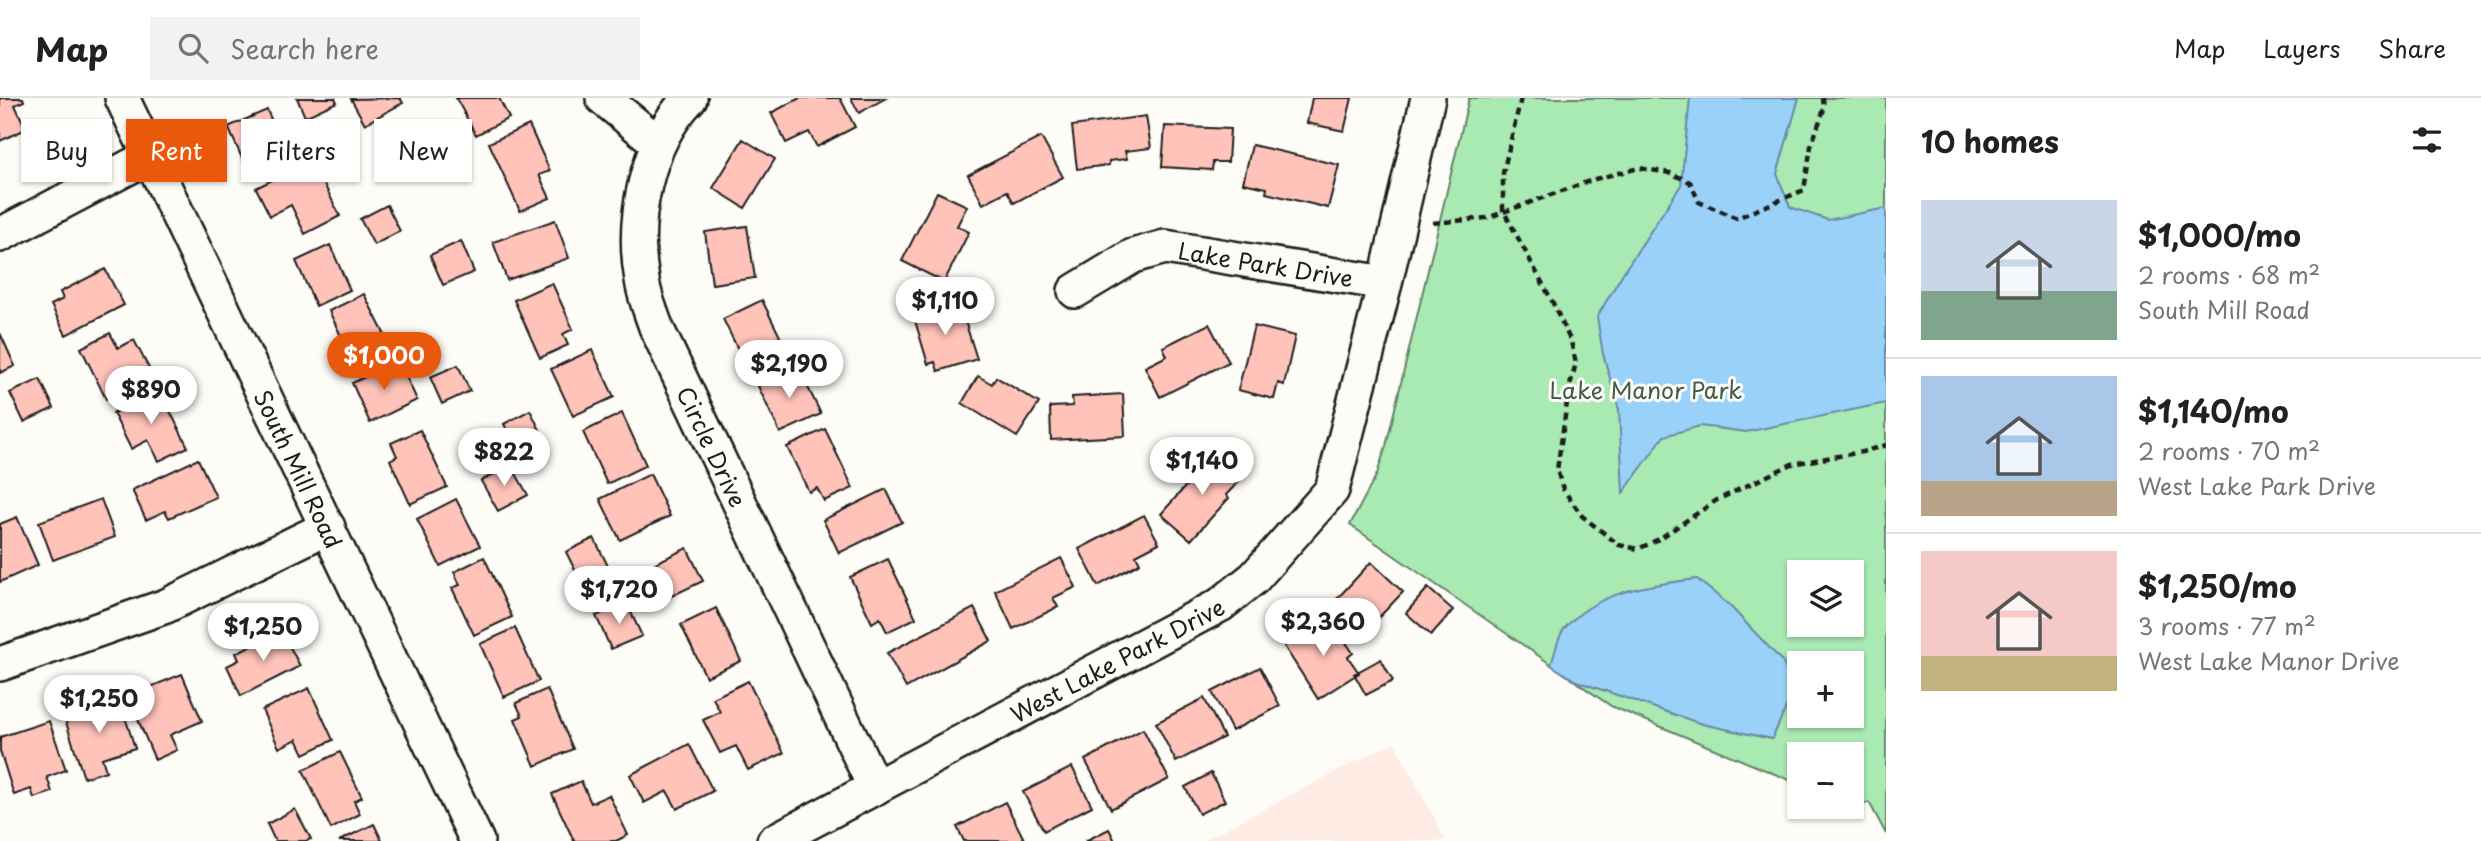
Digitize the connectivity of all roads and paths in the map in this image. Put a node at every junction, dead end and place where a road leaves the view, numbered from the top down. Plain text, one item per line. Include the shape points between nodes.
1 (122, 98) edge
2 (603, 98) edge
3 (690, 98) edge
4 (1428, 98) edge
5 (1521, 98) edge
6 (1823, 98) edge
7 (132, 119) edge
8 (658, 143) junction
9 (126, 169) edge
10 (162, 182) edge
11 (1503, 210) junction
12 (1433, 223) dead end
13 (0, 235) edge
14 (1385, 283) junction
15 (1074, 291) dead end
16 (1886, 445) edge
17 (328, 527) junction
18 (0, 664) edge
19 (875, 788) junction
20 (477, 841) edge
21 (774, 841) edge

1 - 7 street, South Mill Road
2 - 8 street
3 - 8 street, Circle Drive
4 - 14 street, West Lake Park Drive
5 - 11 path via 1503,173
6 - 11 path via 1804,190 1737,218 1699,202 1690,182 1639,168
8 - 19 street, Circle Drive via 638,211 642,280 656,327
9 - 13 street
10 - 17 street, South Mill Road
11 - 12 path via 1487,218
11 - 16 path via 1552,301 1576,363 1557,470 1563,489 1582,516 1619,545 1638,550 1717,500 1793,464
14 - 15 street, Lake Park Drive via 1165,247 1133,256
14 - 19 street, West Lake Park Drive via 1332,490 1254,578 1220,605
17 - 18 street via 166,606
17 - 20 street, South Mill Road
19 - 21 street, West Lake Park Drive

